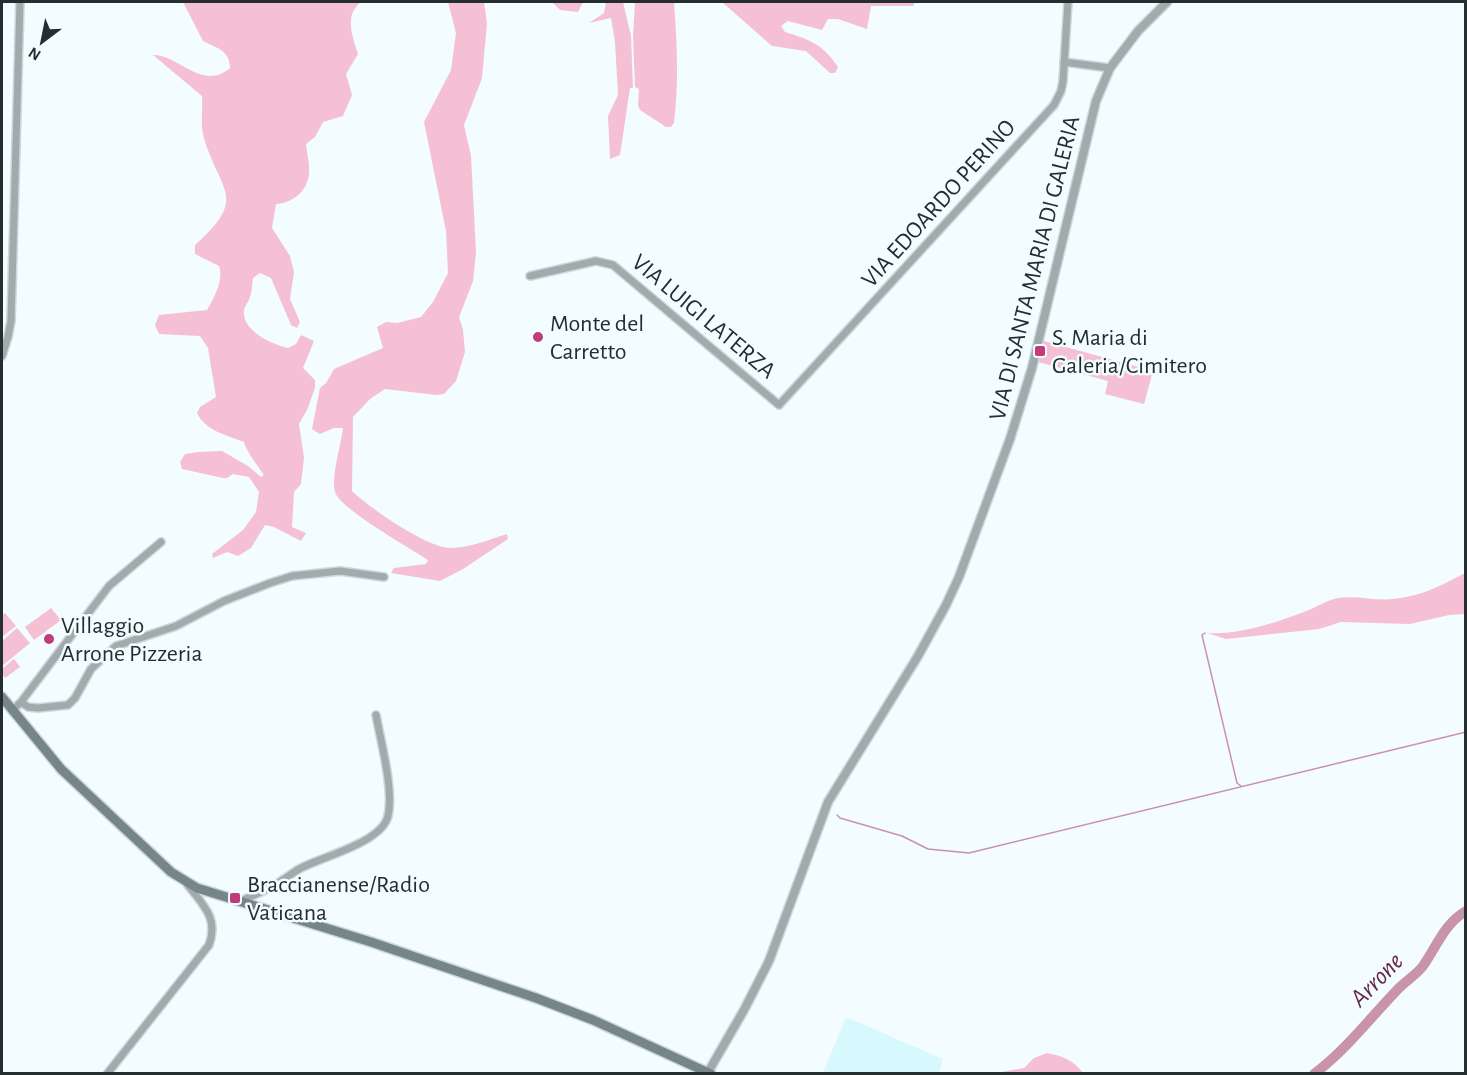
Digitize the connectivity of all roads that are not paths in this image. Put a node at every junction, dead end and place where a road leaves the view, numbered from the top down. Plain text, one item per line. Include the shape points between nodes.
1 (20, 2) edge
2 (1068, 2) edge
3 (1167, 2) edge
4 (1064, 62) junction
5 (1110, 68) junction
6 (530, 276) dead end
7 (2, 356) edge
8 (779, 405) joint
9 (161, 543) dead end
10 (384, 577) dead end
11 (2, 697) edge
12 (21, 702) junction
13 (12, 711) junction
14 (376, 715) dead end
15 (186, 882) junction
16 (239, 902) junction
17 (708, 1073) edge
18 (107, 1074) edge

1 - 7 street via 10,321
2 - 4 street, VIA EDOARDO PERINO
3 - 5 street, VIA DI SANTA MARIA DI GALERIA
4 - 5 street
4 - 8 street, VIA EDOARDO PERINO via 1061,91 1054,105
5 - 17 street, VIA DI SANTA MARIA DI GALERIA via 1086,138 1032,368 959,577 908,673 828,802 769,961
6 - 8 street, VIA LUIGI LATERZA via 596,261 613,265
9 - 12 street via 109,586
10 - 12 street via 340,571 292,576 270,583 176,626 116,646 91,669 68,705 38,708
11 - 13 main road
12 - 13 street
13 - 15 main road via 62,769
14 - 16 street via 389,794 388,816 381,828 366,840 302,867
15 - 16 main road
15 - 18 street via 213,922 210,945
16 - 17 main road via 536,998

